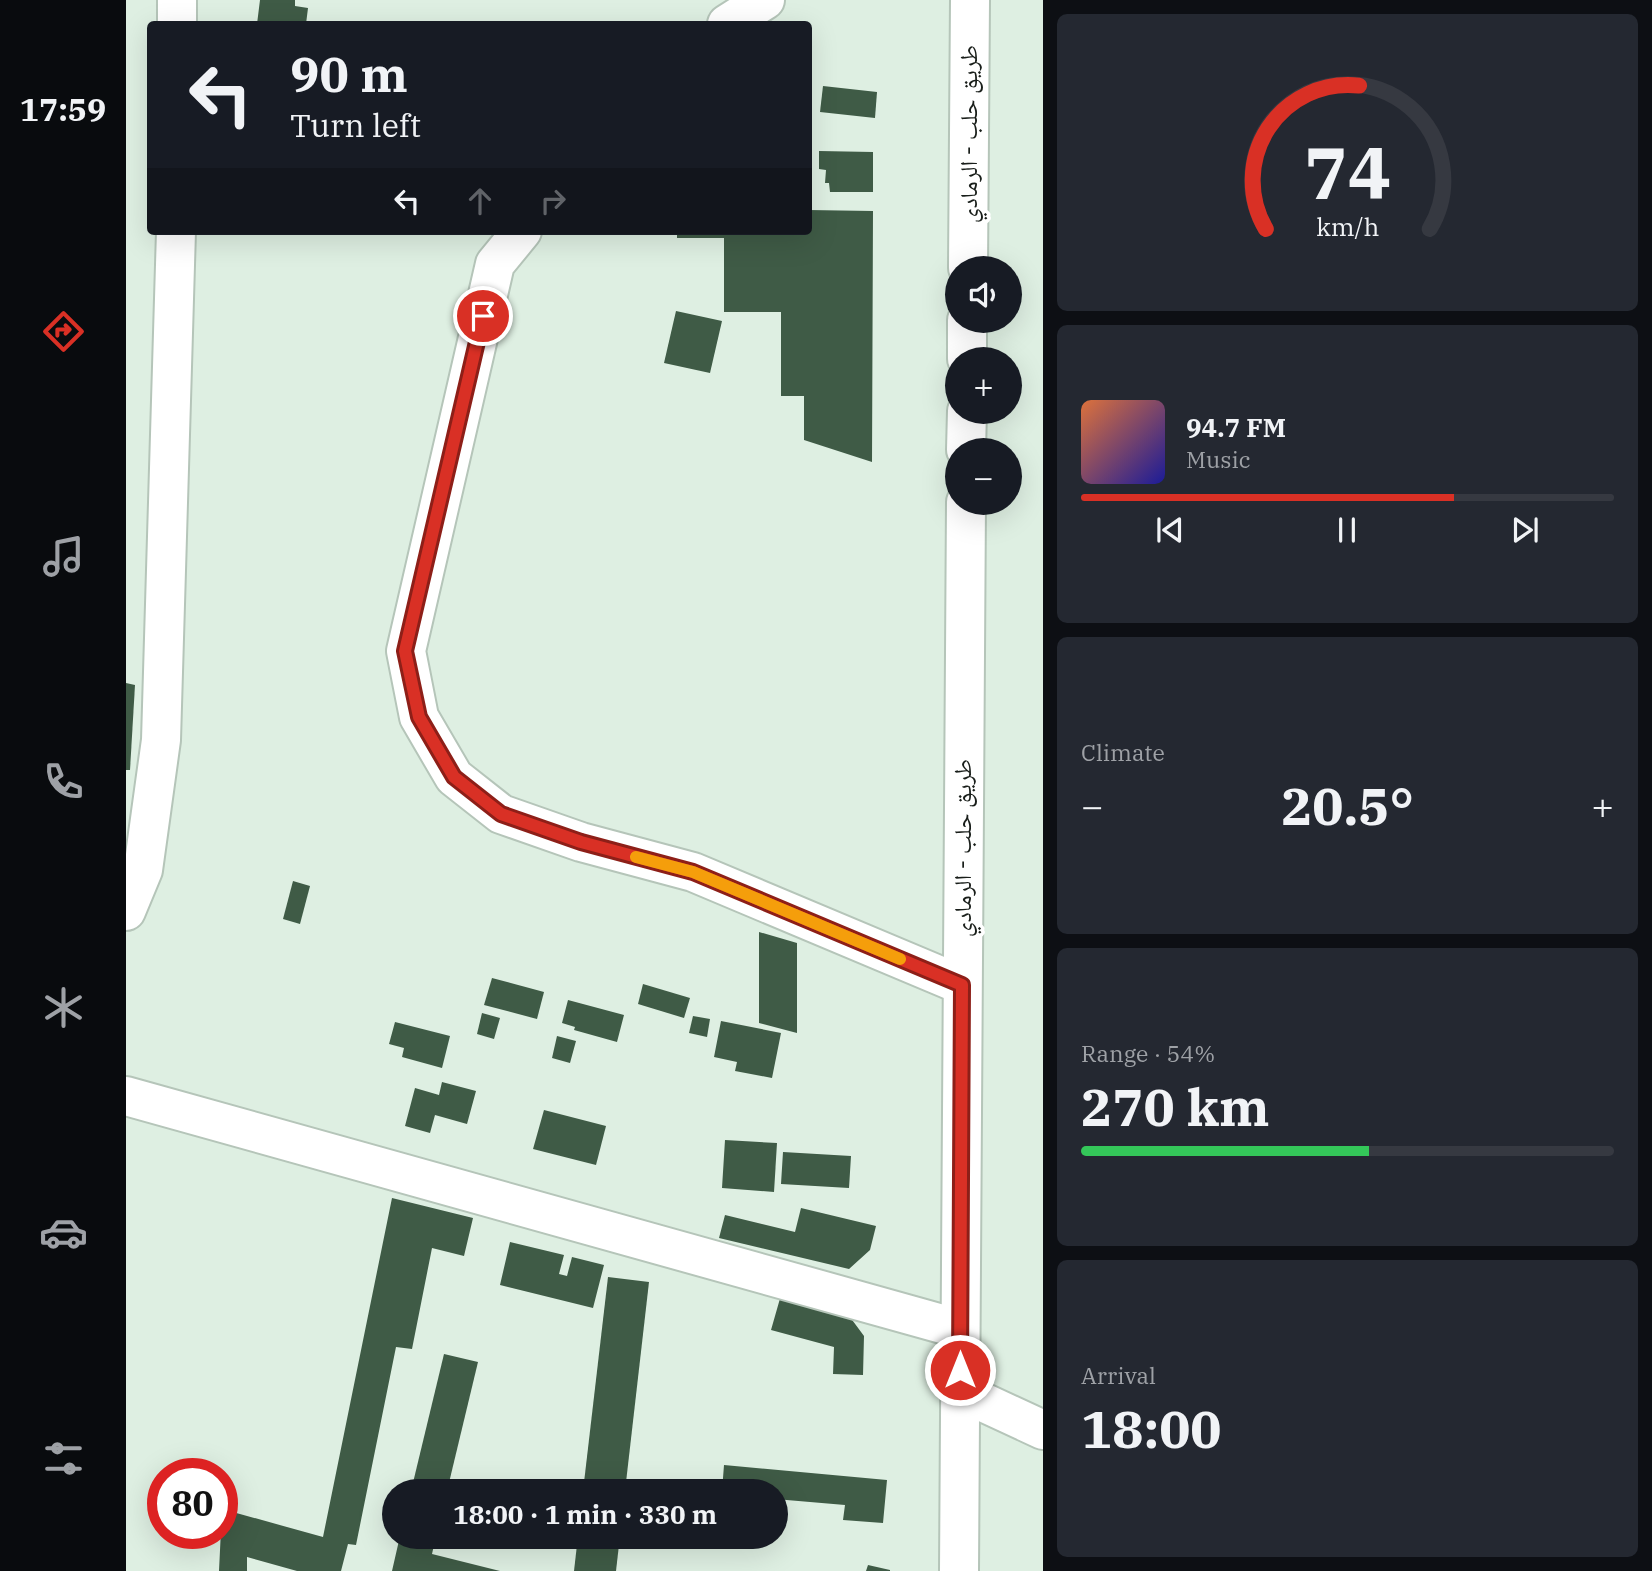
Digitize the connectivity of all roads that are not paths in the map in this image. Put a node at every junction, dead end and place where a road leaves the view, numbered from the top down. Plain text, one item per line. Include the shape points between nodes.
1 (177, 0) edge
2 (765, 0) edge
3 (970, 0) edge
4 (177, 21) edge
5 (732, 21) edge
6 (176, 235) edge
7 (519, 235) edge
8 (968, 256) edge
9 (966, 515) edge
10 (126, 911) edge
11 (962, 985) junction
12 (126, 1096) edge
13 (960, 1329) junction
14 (959, 1391) junction
15 (1043, 1430) edge
16 (959, 1571) edge

1 - 4 main road
2 - 5 main road
3 - 8 main road, طريق حلب - الرمادي
6 - 10 main road via 161,740 143,870
7 - 11 main road via 495,264 405,651 419,717 454,777 501,814 581,842 693,872
9 - 11 main road, طريق حلب - الرمادي
11 - 13 main road, طريق حلب - الرمادي
12 - 13 main road
13 - 14 main road, طريق حلب - الرمادي
14 - 15 main road
14 - 16 main road, طريق حلب - الرمادي

